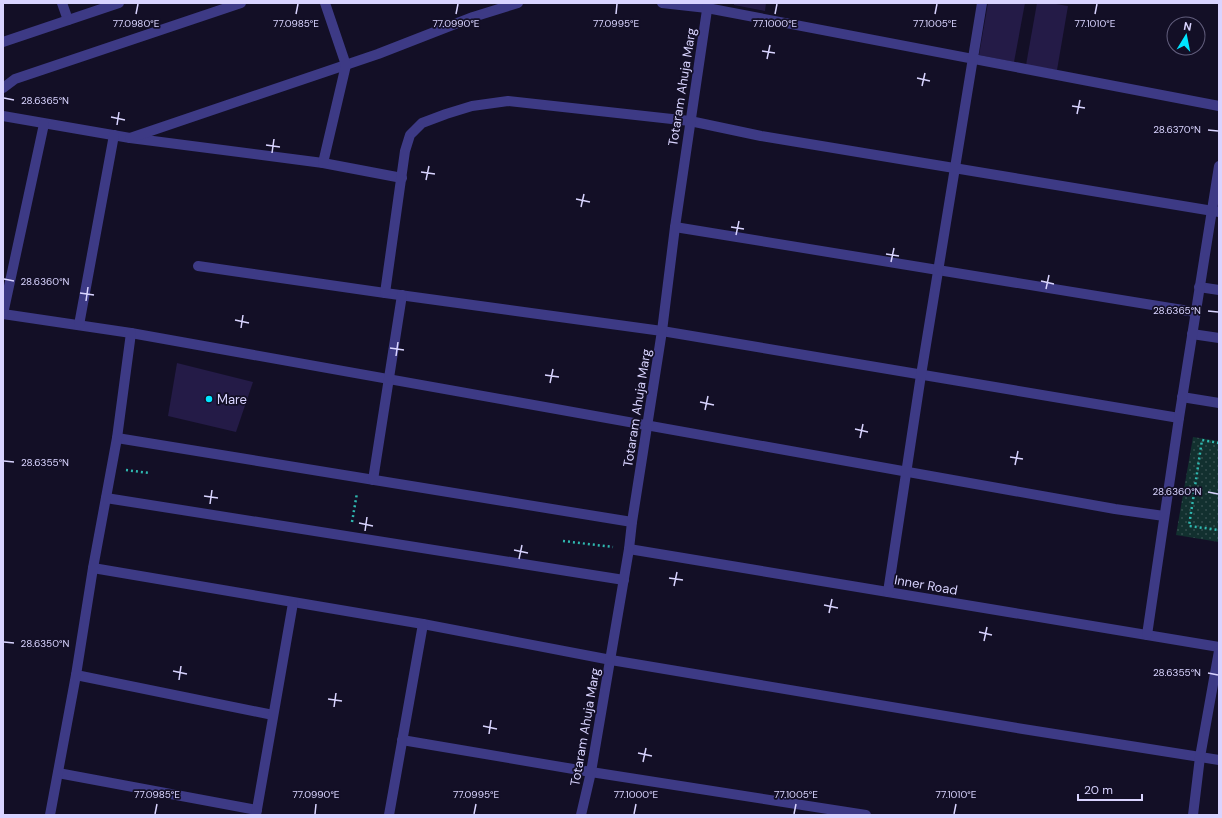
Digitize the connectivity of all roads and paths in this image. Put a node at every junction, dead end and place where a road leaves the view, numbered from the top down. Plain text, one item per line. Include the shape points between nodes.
1 (62, 3) edge
2 (119, 3) edge
3 (241, 3) edge
4 (325, 3) edge
5 (518, 3) edge
6 (662, 3) edge
7 (982, 3) edge
8 (708, 6) edge
9 (68, 20) junction
10 (3, 42) edge
11 (972, 59) junction
12 (346, 65) junction
13 (3, 88) edge
14 (1219, 106) edge
15 (3, 116) edge
16 (690, 121) junction
17 (44, 124) junction
18 (114, 135) junction
19 (130, 138) junction
20 (323, 163) junction
21 (1219, 166) edge
22 (954, 168) junction
23 (402, 178) junction
24 (1215, 212) edge
25 (674, 227) junction
26 (198, 266) dead end
27 (938, 270) junction
28 (1199, 287) junction
29 (1219, 290) edge
30 (385, 293) junction
31 (402, 295) junction
32 (1195, 312) junction
33 (3, 314) edge
34 (79, 325) junction
35 (662, 331) junction
36 (130, 333) junction
37 (1192, 334) junction
38 (1219, 338) edge
39 (921, 375) junction
40 (389, 378) junction
41 (1182, 397) junction
42 (1219, 403) edge
43 (1179, 418) junction
44 (648, 425) junction
45 (117, 438) junction
46 (1219, 443) edge
47 (150, 467) dead end
48 (111, 468) junction
49 (906, 471) junction
50 (149, 474) junction
51 (148, 479) dead end
52 (373, 480) junction
53 (358, 487) dead end
54 (106, 498) junction
55 (1164, 516) junction
56 (632, 522) junction
57 (351, 528) dead end
58 (1219, 530) edge
59 (562, 548) dead end
60 (630, 549) junction
61 (93, 568) junction
62 (624, 580) junction
63 (888, 592) junction
64 (293, 603) junction
65 (423, 624) junction
66 (1147, 635) junction
67 (1219, 647) edge
68 (1219, 651) edge
69 (610, 660) junction
70 (76, 675) junction
71 (273, 715) junction
72 (402, 740) junction
73 (1200, 757) junction
74 (1219, 760) edge
75 (591, 772) junction
76 (58, 773) junction
77 (257, 813) edge
78 (50, 815) edge
79 (389, 815) edge
80 (581, 815) edge
81 (866, 815) edge
82 (1193, 815) edge

1 - 9 street
2 - 9 street
3 - 13 street via 14,79
4 - 12 street
5 - 12 street
6 - 8 street
7 - 11 street
8 - 11 street
8 - 16 street, Totaram Ahuja Marg
9 - 10 street
11 - 14 street
11 - 22 street
12 - 19 street
12 - 20 street
15 - 17 street
16 - 22 street via 761,136
16 - 23 street via 508,102 472,106 422,123 410,135
16 - 25 street, Totaram Ahuja Marg
17 - 18 street
17 - 33 street
18 - 19 street
18 - 34 street
19 - 20 street
20 - 23 street
21 - 24 street
22 - 24 street
22 - 27 street
23 - 30 street
24 - 28 street
25 - 27 street
25 - 35 street, Totaram Ahuja Marg
26 - 30 street
27 - 32 street
27 - 39 street
28 - 29 street
28 - 32 street
30 - 31 street
31 - 35 street
31 - 40 street
32 - 37 street
33 - 34 street
34 - 36 street
35 - 39 street
35 - 44 street, Totaram Ahuja Marg
36 - 40 street
36 - 45 street
37 - 38 street
37 - 41 street
39 - 43 street
39 - 49 street
40 - 44 street
40 - 52 street
41 - 42 street
41 - 43 street
43 - 55 street
44 - 49 street
44 - 56 street, Totaram Ahuja Marg
45 - 48 street
45 - 52 street
46 - 58 path via 1202,440 1189,526
47 - 50 path
48 - 50 path
48 - 54 street
49 - 55 street
49 - 63 street
50 - 51 path
52 - 56 street
53 - 57 path
54 - 61 street
54 - 62 street
55 - 66 street
56 - 60 street, Totaram Ahuja Marg
59 - 60 path via 563,541
60 - 62 street, Totaram Ahuja Marg
60 - 63 street, Inner Road
61 - 64 street
61 - 70 street
62 - 69 street, Totaram Ahuja Marg
63 - 66 street, Inner Road
64 - 65 street
64 - 71 street
65 - 69 street
65 - 72 street
66 - 67 street, Inner Road
68 - 73 street
69 - 73 street
69 - 75 street, Totaram Ahuja Marg
70 - 71 street
70 - 76 street
71 - 77 street
72 - 75 street
72 - 79 street
73 - 74 street
73 - 82 street
75 - 80 street, Totaram Ahuja Marg
75 - 81 street
76 - 77 street
76 - 78 street

